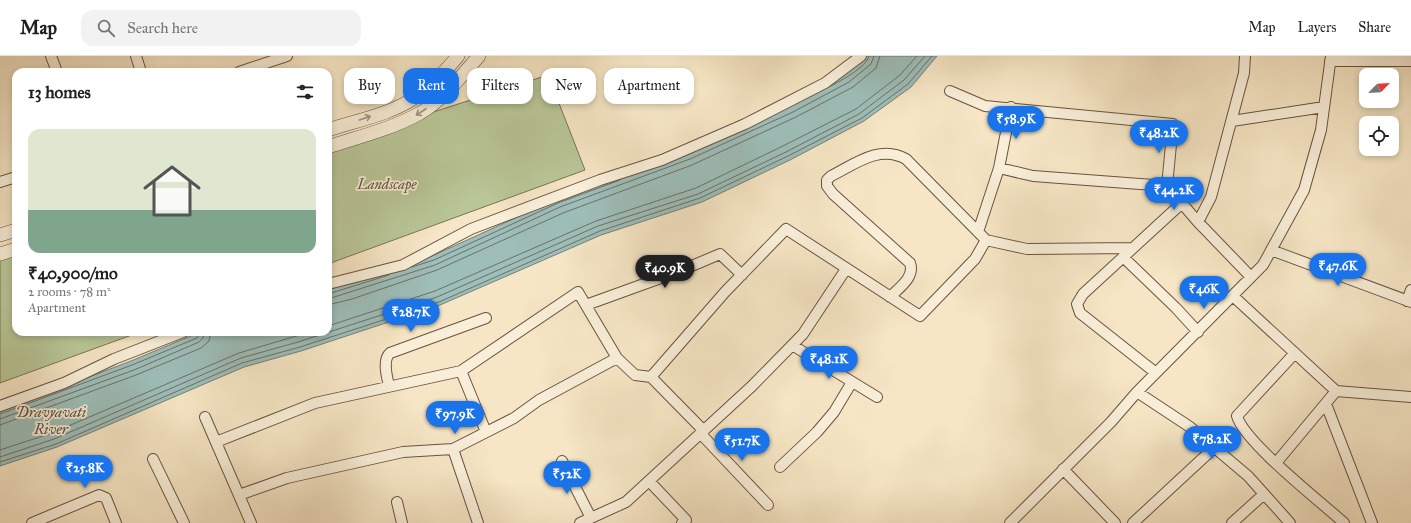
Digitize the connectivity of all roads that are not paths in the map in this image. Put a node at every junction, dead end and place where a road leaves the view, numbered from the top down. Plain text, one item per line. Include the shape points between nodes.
1 (51, 56) edge
2 (136, 56) edge
3 (287, 56) edge
4 (458, 56) edge
5 (479, 56) edge
6 (861, 56) edge
7 (1245, 56) edge
8 (1330, 58) edge
9 (1411, 61) edge
10 (56, 68) edge
11 (140, 68) edge
12 (251, 68) edge
13 (950, 91) dead end
14 (1324, 106) junction
15 (1011, 107) junction
16 (1232, 121) junction
17 (332, 129) edge
18 (332, 146) edge
19 (999, 168) junction
20 (12, 178) edge
21 (0, 182) edge
22 (1167, 186) junction
23 (1182, 203) junction
24 (1198, 222) junction
25 (12, 231) edge
26 (978, 232) junction
27 (0, 235) edge
28 (986, 240) junction
29 (1133, 248) junction
30 (12, 250) edge
31 (1271, 250) junction
32 (0, 254) edge
33 (1123, 257) junction
34 (846, 269) junction
35 (742, 275) junction
36 (1251, 277) junction
37 (332, 283) edge
38 (1411, 290) edge
39 (1233, 296) junction
40 (890, 297) junction
41 (1409, 302) edge
42 (586, 305) junction
43 (486, 318) dead end
44 (1198, 332) junction
45 (173, 336) edge
46 (792, 345) junction
47 (1295, 353) junction
48 (617, 358) junction
49 (461, 371) junction
50 (1156, 373) junction
51 (651, 377) junction
52 (852, 382) junction
53 (389, 386) junction
54 (1336, 391) junction
55 (1137, 392) junction
56 (877, 397) dead end
57 (1411, 397) edge
58 (1326, 404) junction
59 (0, 406) edge
60 (205, 417) dead end
61 (486, 432) junction
62 (702, 433) junction
63 (216, 442) junction
64 (1214, 447) junction
65 (453, 448) junction
66 (153, 459) dead end
67 (562, 461) dead end
68 (1276, 463) junction
69 (780, 467) dead end
70 (1063, 470) junction
71 (649, 481) junction
72 (239, 494) junction
73 (1264, 494) junction
74 (397, 502) dead end
75 (768, 505) dead end
76 (591, 518) junction
77 (32, 523) edge
78 (116, 523) edge
79 (184, 523) edge
80 (251, 523) edge
81 (402, 523) edge
82 (478, 523) edge
83 (580, 523) edge
84 (682, 523) edge
85 (1010, 523) edge
86 (1115, 523) edge
87 (1133, 523) edge
88 (1232, 523) edge
89 (1290, 523) edge
90 (1344, 523) edge
91 (1372, 523) edge

1 - 10 street
2 - 11 street
3 - 12 street
17 -> 4 street via 397,107 413,99 431,85
5 -> 18 street via 421,113
6 - 37 street via 825,83 745,124 662,160 600,180 471,229 403,265
7 - 16 street via 1244,73
8 - 9 street
8 - 14 street
13 - 15 street via 985,106
14 - 16 street
14 - 31 street via 1304,190
15 - 19 street
15 - 22 street via 1047,113 1174,124
16 - 24 street via 1211,197
19 - 22 street via 1033,176
19 - 26 street
20 - 21 street
22 - 23 street
23 - 24 street
23 - 29 street
24 - 36 street
25 - 27 street
26 - 28 street
26 - 40 street via 906,159 897,154 875,154 831,176 827,180 827,186 833,194 910,263 911,275
28 - 29 street via 1027,249
28 - 40 street via 975,259 920,316
29 - 33 street
30 - 32 street
31 - 36 street via 1263,265
31 - 41 street
33 - 44 street
33 - 50 street via 1083,294 1077,304 1078,310
34 - 35 street via 786,229
34 - 40 street
34 - 46 street via 803,334
35 - 42 street via 720,254
35 - 51 street
36 - 39 street
38 - 41 street
39 - 44 street
39 - 47 street
42 - 48 street
42 - 49 street via 578,292
43 - 53 street via 387,355
44 - 50 street
45 - 59 street via 114,359 64,383
46 - 52 street
46 - 62 street
47 - 54 street
47 - 68 street via 1237,416 1242,428
48 - 51 street via 635,375
48 - 61 street
49 - 53 street
49 - 61 street
50 - 55 street
51 - 62 street
52 - 56 street
52 - 69 street via 834,412
53 - 63 street via 315,403
54 - 57 street
54 - 58 street
55 - 64 street via 1190,427
55 - 70 street
58 - 68 street
58 - 91 street
60 - 63 street
61 - 65 street
62 - 71 street
62 - 75 street
63 - 72 street
64 - 73 street via 1248,476
64 - 87 street
65 - 72 street via 403,452 287,478
65 - 82 street
66 - 79 street
67 - 76 street
68 - 90 street
70 - 85 street
70 - 86 street
71 - 76 street via 626,502
71 - 84 street via 686,520
72 - 80 street
73 - 88 street
73 - 89 street
74 - 81 street
76 - 83 street
77 - 78 street via 99,495 106,498

